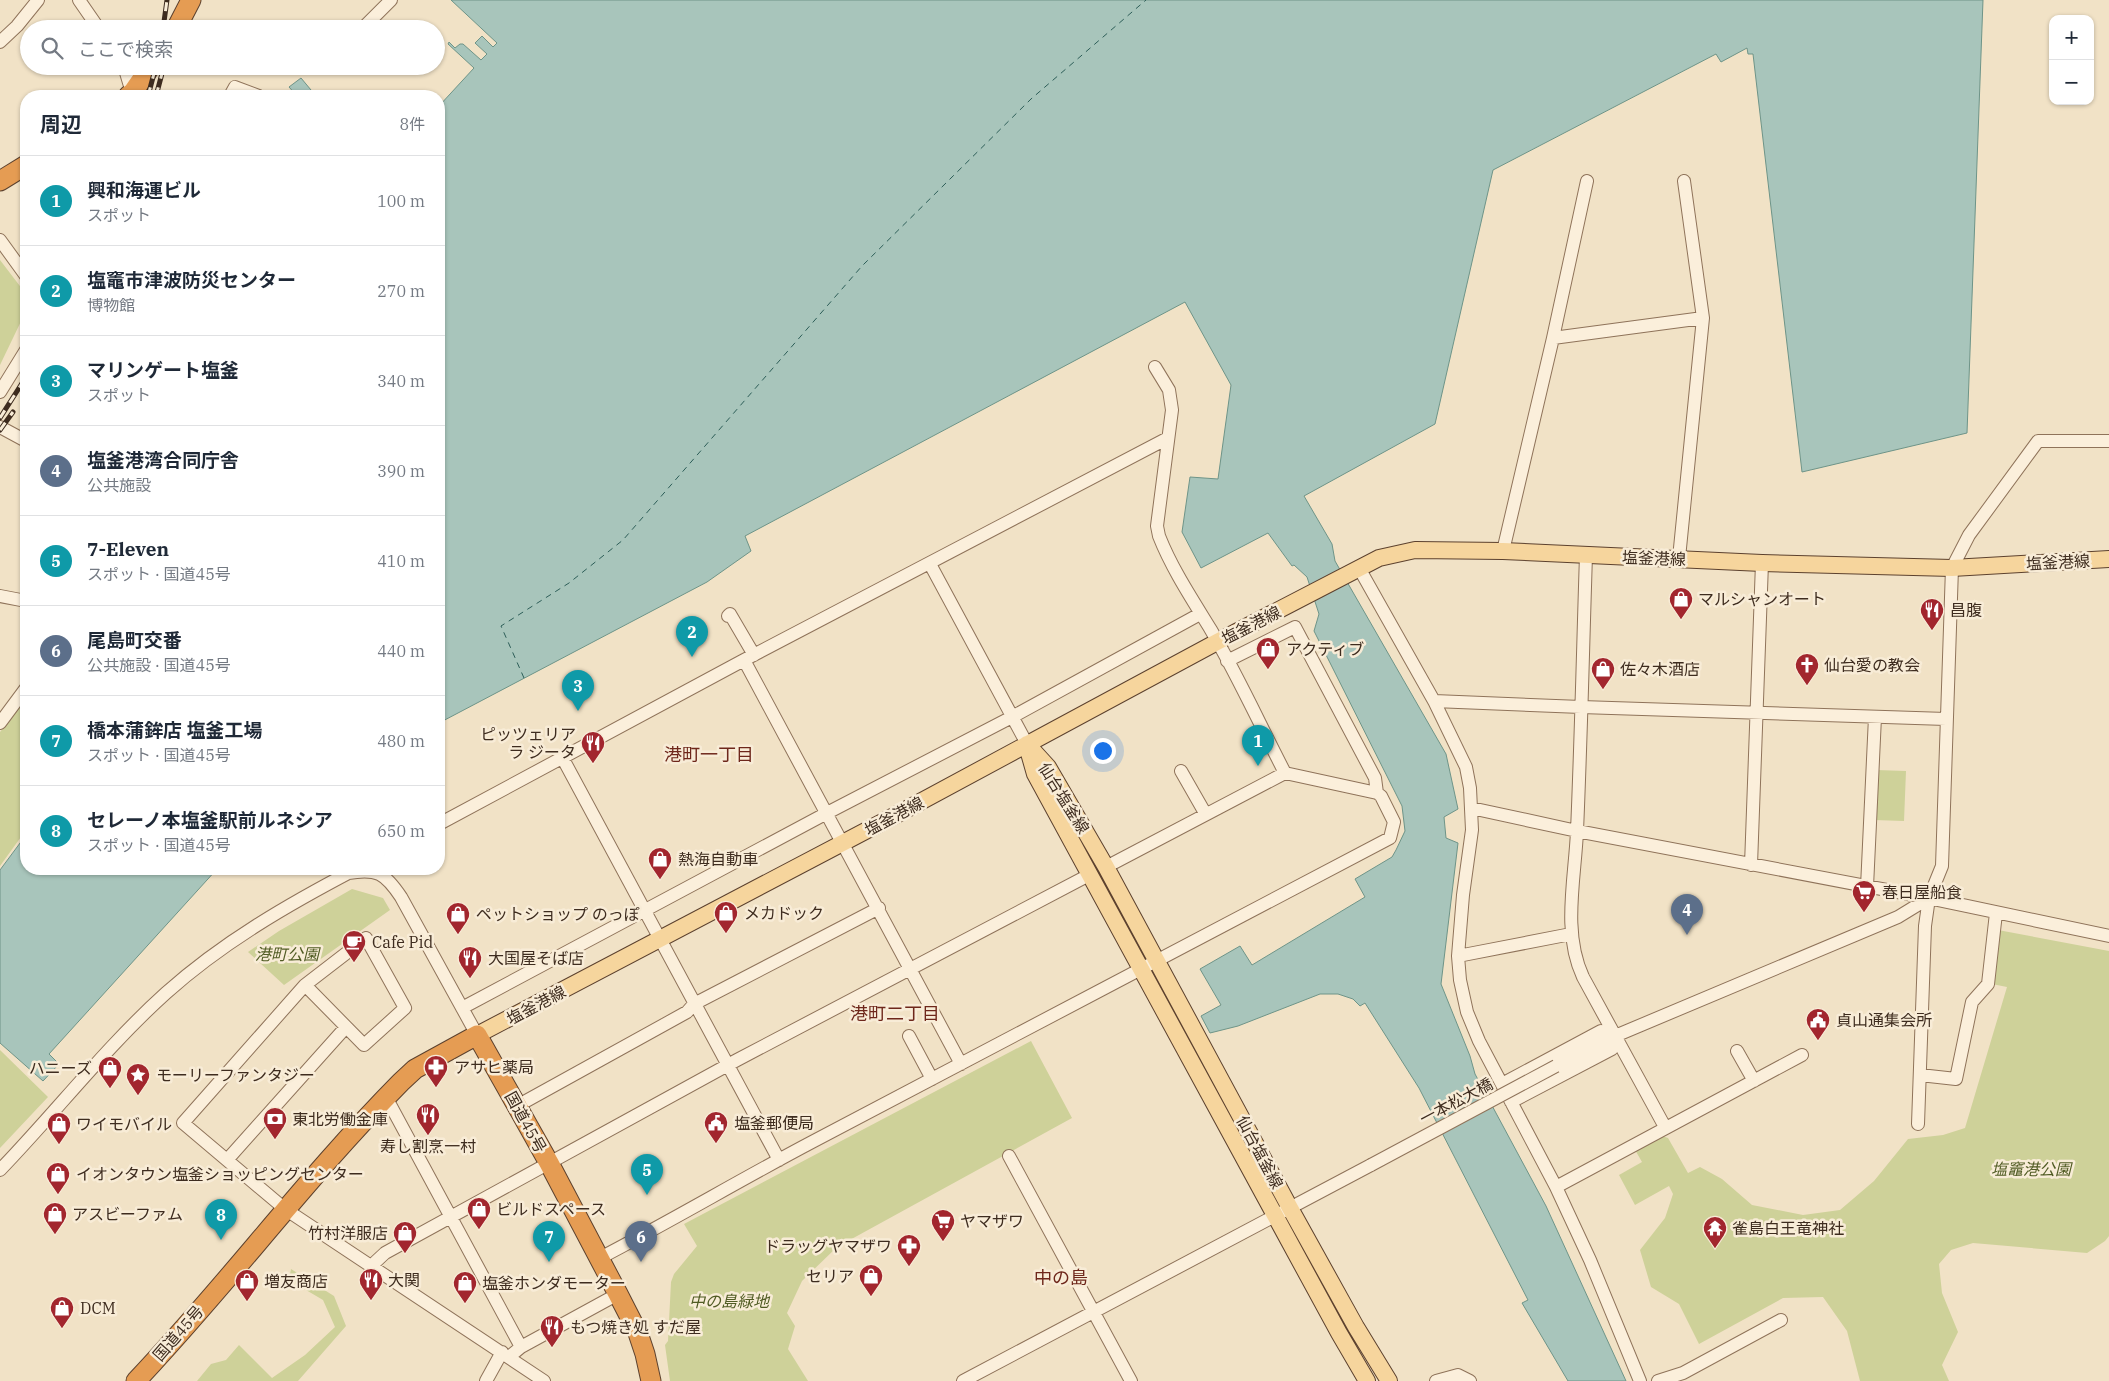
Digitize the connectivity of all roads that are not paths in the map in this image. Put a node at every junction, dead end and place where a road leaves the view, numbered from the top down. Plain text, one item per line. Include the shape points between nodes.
1 (38, 0) edge
2 (79, 0) edge
3 (191, 0) edge
4 (390, 0) edge
5 (21, 20) edge
6 (93, 20) edge
7 (181, 20) edge
8 (371, 20) edge
9 (20, 21) edge
10 (0, 42) edge
11 (126, 75) edge
12 (145, 75) edge
13 (130, 90) edge
14 (134, 90) edge
15 (20, 169) edge
16 (0, 181) edge
17 (1587, 181) dead end
18 (1684, 181) dead end
19 (1, 243) edge
20 (20, 268) edge
21 (1703, 318) junction
22 (1554, 338) junction
23 (20, 360) edge
24 (1155, 367) dead end
25 (0, 392) edge
26 (0, 427) edge
27 (20, 438) edge
28 (1168, 438) junction
29 (2109, 441) edge
30 (1503, 551) junction
31 (1586, 555) junction
32 (1679, 558) junction
33 (2109, 559) edge
34 (930, 564) junction
35 (1762, 564) junction
36 (1952, 568) junction
37 (1353, 571) junction
38 (0, 596) edge
39 (20, 599) edge
40 (1200, 614) junction
41 (728, 616) dead end
42 (1217, 642) junction
43 (749, 658) junction
44 (1227, 661) junction
45 (20, 696) edge
46 (1434, 701) junction
47 (1581, 708) junction
48 (1758, 713) junction
49 (1012, 717) junction
50 (1875, 717) junction
51 (1946, 719) junction
52 (0, 723) edge
53 (1027, 744) junction
54 (562, 757) junction
55 (1182, 771) dead end
56 (1285, 772) junction
57 (1377, 793) junction
58 (1471, 808) junction
59 (827, 813) junction
60 (1204, 813) junction
61 (445, 821) edge
62 (1577, 831) junction
63 (843, 843) junction
64 (1751, 865) junction
65 (1106, 867) junction
66 (344, 875) edge
67 (390, 875) edge
68 (1088, 875) junction
69 (1867, 887) junction
70 (1929, 898) junction
71 (878, 908) junction
72 (644, 910) junction
73 (1996, 913) junction
74 (1571, 934) junction
75 (2109, 936) edge
76 (660, 940) junction
77 (1458, 956) junction
78 (1158, 962) junction
79 (911, 970) junction
80 (1141, 971) junction
81 (305, 984) junction
82 (694, 1004) junction
83 (462, 1008) junction
84 (346, 1027) junction
85 (477, 1035) junction
86 (909, 1036) dead end
87 (1615, 1036) junction
88 (1737, 1051) dead end
89 (1802, 1055) dead end
90 (961, 1064) junction
91 (727, 1066) junction
92 (1920, 1075) junction
93 (932, 1079) junction
94 (1754, 1081) junction
95 (1502, 1084) junction
96 (386, 1097) junction
97 (1511, 1102) junction
98 (517, 1106) junction
99 (1918, 1124) dead end
100 (1665, 1127) junction
101 (1009, 1156) dead end
102 (227, 1160) junction
103 (779, 1160) junction
104 (549, 1163) junction
105 (0, 1170) edge
106 (1556, 1187) junction
107 (1290, 1208) junction
108 (285, 1209) junction
109 (1276, 1216) junction
110 (450, 1217) junction
111 (598, 1259) junction
112 (370, 1267) junction
113 (618, 1294) junction
114 (1094, 1312) junction
115 (1781, 1320) dead end
116 (521, 1347) junction
117 (506, 1355) junction
118 (539, 1379) edge
119 (136, 1381) edge
120 (486, 1381) edge
121 (651, 1381) edge
122 (963, 1381) edge
123 (1131, 1381) edge
124 (1367, 1381) edge
125 (1389, 1381) edge
126 (1436, 1381) edge
127 (1470, 1381) edge
128 (1640, 1381) edge
129 (1658, 1381) edge

1 - 5 street
2 - 6 street
3 - 7 highway
4 - 8 street
9 - 10 street
11 - 13 street
12 - 14 highway
15 - 16 highway
17 - 22 street
18 - 21 street
19 - 20 street
21 - 22 street
21 - 32 street
22 - 30 street
23 - 25 street
24 - 28 street via 1168,390 1172,410
26 - 27 street
28 - 34 street
28 - 40 street via 1157,526 1159,536
29 - 36 street via 2038,441 1969,536
30 - 31 main road, 塩釜港線
30 - 37 main road, 塩釜港線 via 1414,550 1379,558
31 - 32 main road, 塩釜港線
31 - 47 street
32 - 35 main road, 塩釜港線
33 - 36 main road, 塩釜港線
34 - 43 street
34 - 49 street
35 - 36 main road, 塩釜港線
35 - 48 street
36 - 51 street
37 - 42 main road, 塩釜港線
37 - 46 street
38 - 39 street
40 - 42 street
40 - 49 street
41 - 43 street via 730,614
42 - 44 street
42 - 53 main road, 塩釜港線
43 - 54 street
43 - 59 street
44 - 56 street
44 - 57 street via 1295,627 1375,778
45 - 52 street
46 - 47 street
46 - 58 street via 1466,767
47 - 48 street
47 - 62 street
48 - 50 street
48 - 64 street
49 - 53 street
49 - 59 street
50 - 51 street
50 - 69 street
51 - 70 street via 1942,866
53 - 63 main road, 塩釜港線
53 - 65 main road, 仙台塩釜線 via 1048,767
53 - 68 main road, 仙台塩釜線 via 1035,774
54 - 61 street
54 - 72 street
55 - 60 street
56 - 57 street
56 - 60 street
57 - 78 street via 1394,822 1390,838
58 - 62 street
58 - 77 street via 1472,830
59 - 63 street
59 - 72 street
60 - 65 street
62 - 64 street
62 - 74 street
63 - 71 street
63 - 76 main road, 塩釜港線
64 - 69 street
65 - 78 main road, 仙台塩釜線
66 - 105 street via 252,928 167,992 135,1022
67 - 83 street
68 - 79 street
68 - 80 main road, 仙台塩釜線
69 - 70 street
70 - 73 street
70 - 87 street, 一本松大橋 via 1898,917
70 - 92 street via 1925,926
71 - 79 street
71 - 82 street
72 - 76 street
72 - 83 street
73 - 75 street
73 - 92 street via 1988,984 1972,1002 1956,1079
74 - 77 street
74 - 87 street via 1576,963
76 - 82 street
76 - 85 main road, 塩釜港線
77 - 95 street via 1467,1012
78 - 80 street
78 - 107 main road, 仙台塩釜線
79 - 90 street
79 - 91 street
80 - 90 street
80 - 109 main road, 仙台塩釜線
81 - 84 street
81 - 84 street via 366,938 406,1008 364,1045
81 - 102 street via 183,1122
82 - 91 street
82 - 98 street via 687,1012
83 - 85 street
84 - 102 street
85 - 96 highway, 国道45号 via 415,1069
85 - 98 highway, 国道45号
86 - 93 street
87 - 95 street via 1601,1031
87 - 97 street via 1612,1049
87 - 100 street
87 - 107 street, 一本松大橋, bridge
88 - 94 street
89 - 94 street
90 - 93 street
91 - 103 street
91 - 104 street
92 - 99 street
93 - 103 street
94 - 100 street
95 - 97 street
96 - 108 highway, 国道45号
96 - 110 street
97 - 106 street
98 - 104 highway, 国道45号
100 - 106 street
101 - 114 street
102 - 108 street
103 - 111 street
104 - 110 street
104 - 111 highway, 国道45号
106 - 128 street
107 - 109 street, 一本松大橋
107 - 125 main road, 仙台塩釜線
108 - 112 street
108 - 119 highway, 国道45号
109 - 114 street, 一本松大橋
109 - 124 main road, 仙台塩釜線
110 - 112 street via 384,1253
110 - 116 street
111 - 113 highway, 国道45号
112 - 117 street
113 - 116 street
113 - 121 highway, 国道45号 via 646,1354
114 - 122 street, 一本松大橋
114 - 123 street
115 - 129 street via 1684,1374
116 - 117 street
117 - 118 street
117 - 120 street
126 - 127 street via 1458,1375

